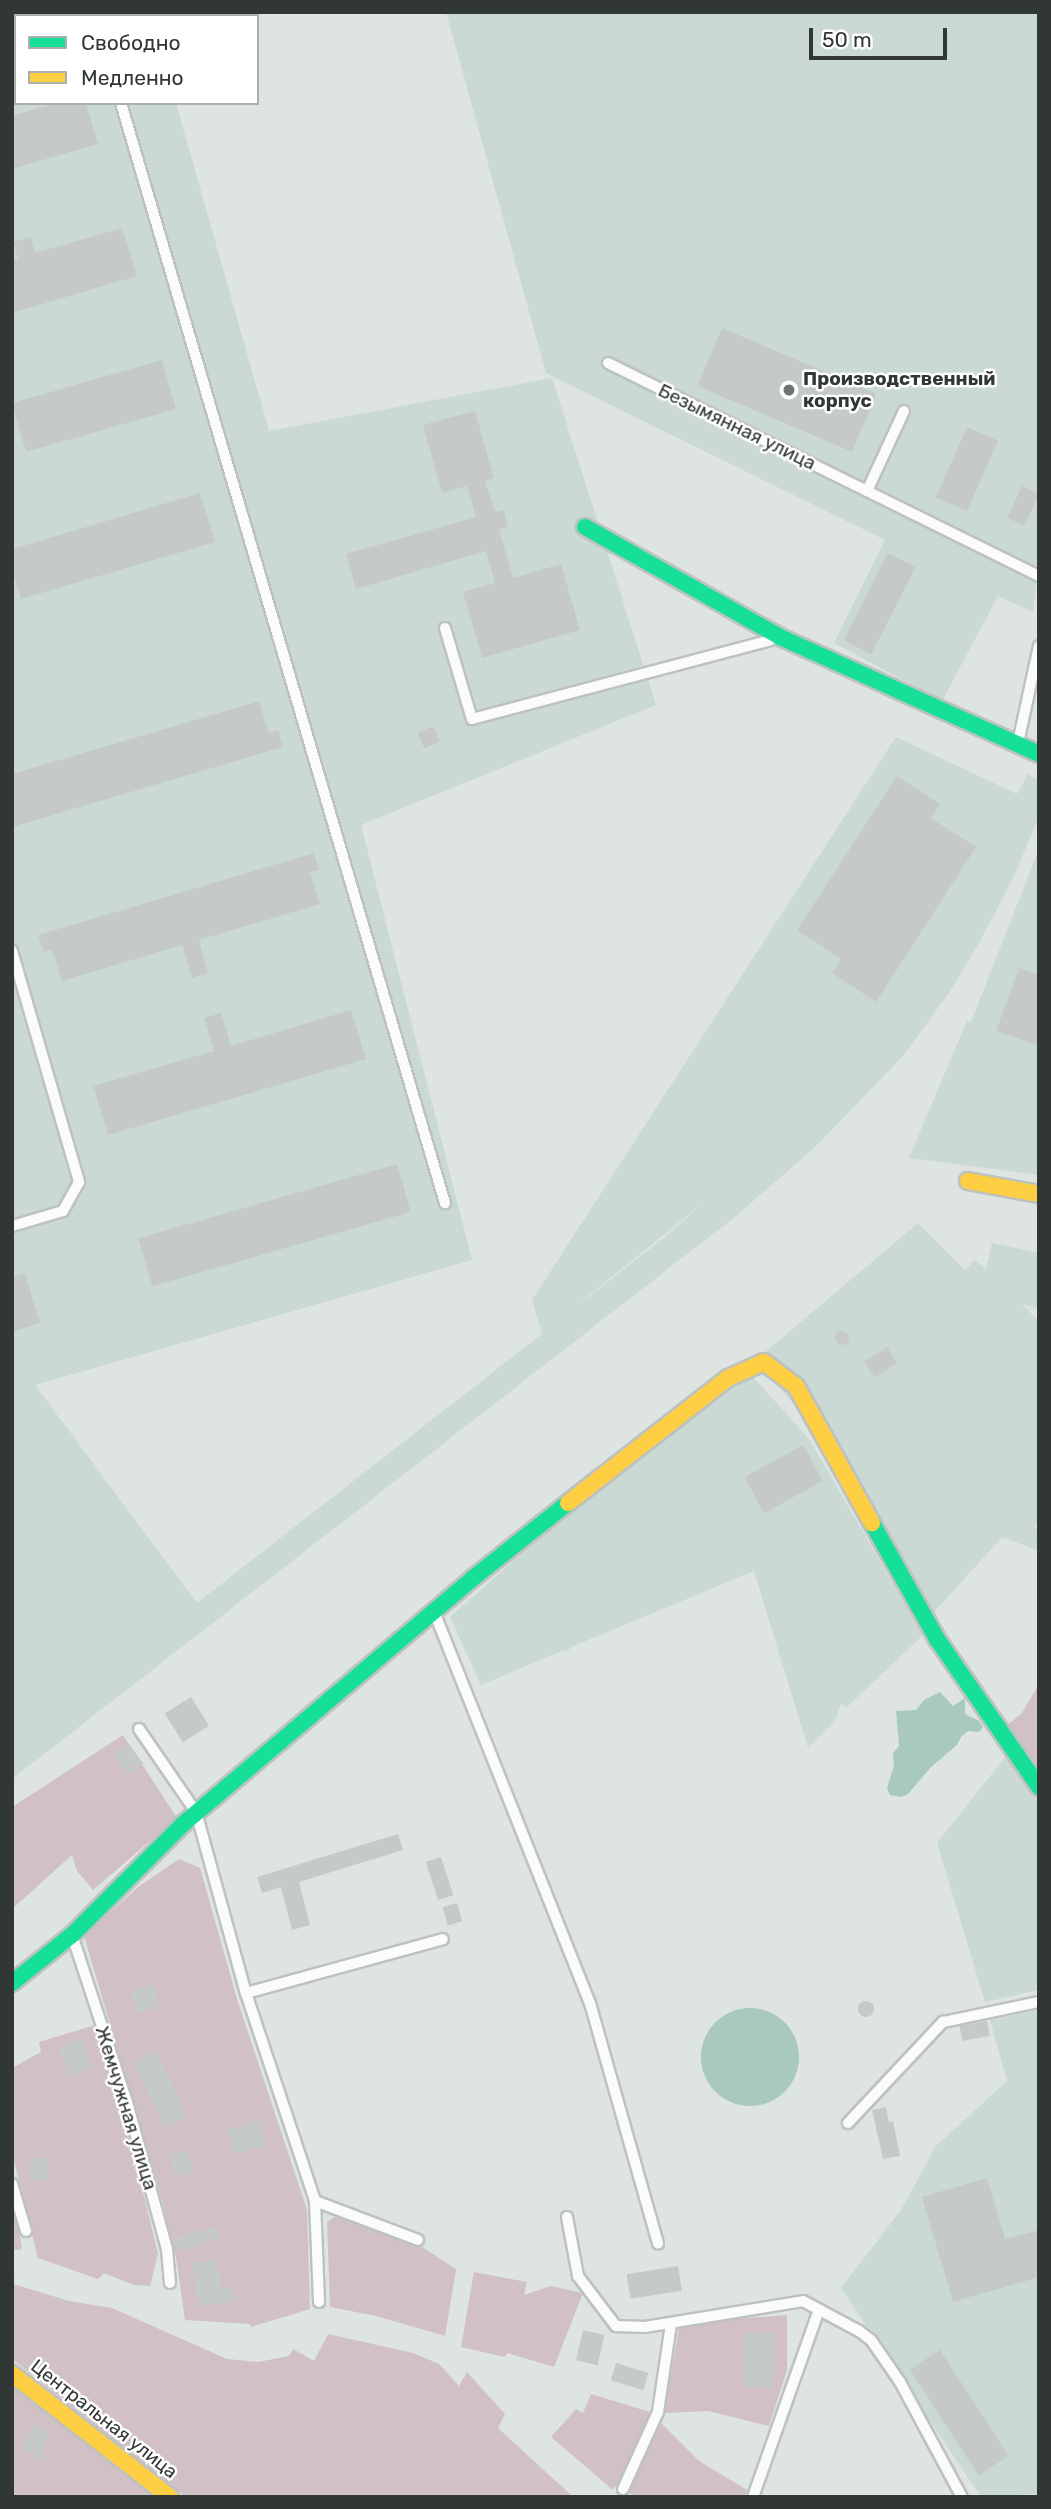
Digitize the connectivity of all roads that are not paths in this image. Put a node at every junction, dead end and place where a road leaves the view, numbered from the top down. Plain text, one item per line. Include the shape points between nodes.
1 (122, 105) edge
2 (608, 363) dead end
3 (904, 411) dead end
4 (867, 491) junction
5 (585, 527) dead end
6 (1039, 576) edge
7 (445, 628) dead end
8 (780, 637) junction
9 (1039, 646) edge
10 (1018, 746) junction
11 (1039, 754) edge
12 (12, 951) edge
13 (968, 1181) dead end
14 (1039, 1194) edge
15 (445, 1203) dead end
16 (12, 1226) edge
17 (434, 1611) junction
18 (139, 1729) dead end
19 (1039, 1787) edge
20 (196, 1812) junction
21 (72, 1935) junction
22 (443, 1939) dead end
23 (12, 1983) edge
24 (246, 1993) junction
25 (1039, 2002) edge
26 (848, 2123) dead end
27 (12, 2184) edge
28 (315, 2201) junction
29 (567, 2217) dead end
30 (26, 2231) dead end
31 (418, 2240) dead end
32 (658, 2244) dead end
33 (170, 2283) dead end
34 (319, 2302) dead end
35 (820, 2310) junction
36 (671, 2323) junction
37 (12, 2374) edge
38 (623, 2489) dead end
39 (170, 2497) edge
40 (753, 2497) edge
41 (962, 2497) edge

1 - 15 lane
2 - 4 lane, Безымянная улица
3 - 4 lane
4 - 6 lane, Безымянная улица
5 - 8 street
7 - 8 lane via 472,719
8 - 10 street
9 - 10 lane
10 - 11 street
12 - 16 lane via 79,1182 63,1211
13 - 14 street
17 - 19 street via 728,1378 764,1362 796,1386 937,1639
17 - 20 street
17 - 32 lane via 590,2003
18 - 20 lane
20 - 21 street
20 - 24 lane
21 - 23 street
21 - 33 lane, Жемчужная улица via 127,2102 167,2249
22 - 24 lane
24 - 28 lane
25 - 26 lane via 943,2022
27 - 30 lane
28 - 31 lane
28 - 34 lane
29 - 36 lane via 578,2276 616,2326
35 - 36 lane via 803,2301
35 - 40 lane
35 - 41 lane via 871,2340 901,2382
36 - 38 lane via 658,2412
37 - 39 street, Центральная улица

